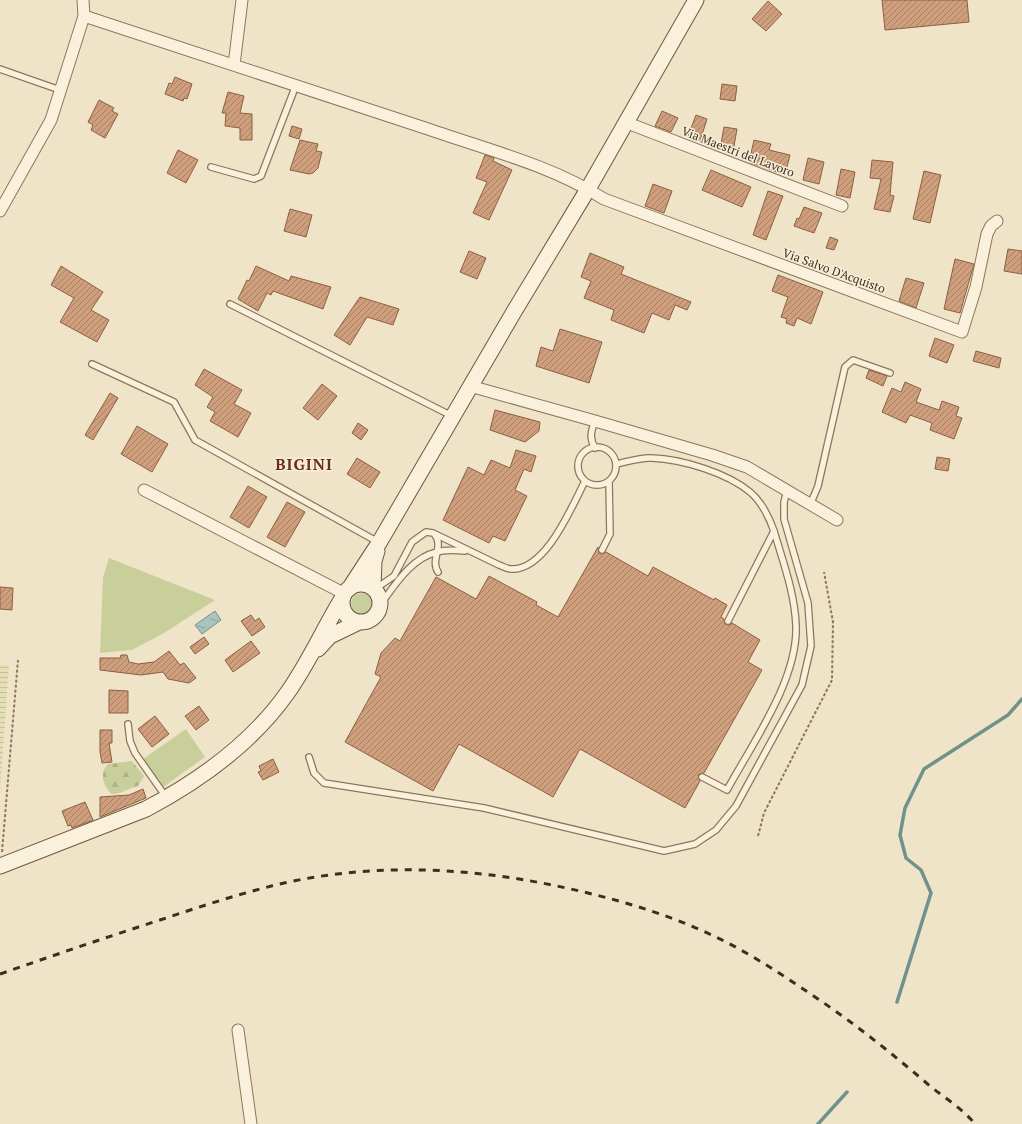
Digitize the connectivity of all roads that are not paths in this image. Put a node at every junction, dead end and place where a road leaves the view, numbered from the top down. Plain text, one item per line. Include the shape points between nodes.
1 (83, 0) edge
2 (242, 0) edge
3 (696, 0) edge
4 (84, 16) junction
5 (234, 65) junction
6 (0, 69) edge
7 (296, 85) junction
8 (60, 90) junction
9 (625, 122) junction
10 (211, 167) dead end
11 (588, 189) junction
12 (842, 206) dead end
13 (0, 211) edge
14 (997, 221) dead end
15 (230, 304) dead end
16 (92, 364) dead end
17 (890, 373) dead end
18 (470, 386) junction
19 (453, 416) junction
20 (595, 421) junction
21 (595, 448) junction
22 (616, 464) junction
23 (585, 481) junction
24 (609, 481) junction
25 (144, 490) dead end
26 (787, 491) junction
27 (810, 504) junction
28 (837, 520) dead end
29 (774, 531) junction
30 (433, 533) junction
31 (379, 543) junction
32 (468, 550) junction
33 (602, 550) dead end
34 (436, 552) junction
35 (438, 572) dead end
36 (374, 589) junction
37 (346, 593) junction
38 (380, 605) junction
39 (728, 621) dead end
40 (359, 622) junction
41 (309, 659) junction
42 (128, 724) dead end
43 (309, 757) dead end
44 (702, 777) dead end
45 (167, 798) junction
46 (3, 865) edge
47 (238, 1030) dead end
48 (251, 1124) edge

1 - 4 street
2 - 5 street
3 - 9 main road
4 - 5 street
4 - 8 street
5 - 7 street
6 - 8 lane
7 - 10 lane via 261,176 251,178
7 - 11 street via 534,166
8 - 13 street via 51,120
9 - 11 main road
9 - 12 street, Via Maestri del Lavoro
11 - 14 street, Via Salvo D'Acquisto via 604,199 962,332 976,287 987,234
11 - 18 main road
15 - 19 lane
16 - 31 lane via 174,402 195,440
17 - 27 lane via 853,360 845,367 818,486
18 - 19 main road
18 - 20 street
19 - 31 main road
20 - 21 lane via 591,441
20 - 26 street via 747,467
21 - 22 lane via 608,451
21 - 23 lane via 585,451 578,462 579,472
22 - 24 lane
22 - 29 lane via 650,458 677,460 724,477 750,492 758,501
23 - 24 lane via 594,485
23 - 32 lane via 562,528 537,558 524,566 511,569
24 - 33 lane via 610,534
25 - 37 street
26 - 27 street
26 - 43 lane via 784,518 808,603 811,646 802,685 736,806 716,830 695,844 664,851 484,808 324,783 314,773
27 - 28 street
29 - 39 lane
29 - 44 lane via 791,590 796,627 794,661 781,693 727,790
30 - 32 lane
30 - 34 lane via 438,542
30 - 36 lane via 422,533 412,542 394,576
31 - 36 main road via 374,562
31 - 37 main road
32 - 34 lane
34 - 35 lane via 434,562
34 - 38 lane via 405,572
36 - 37 main road via 361,584
36 - 38 main road via 380,599
37 - 40 main road via 343,608 349,617
37 - 41 main road via 322,631
38 - 40 main road via 375,616
40 - 41 main road via 330,636
41 - 45 main road via 288,692 251,734 231,752
42 - 45 lane via 130,741 135,753
45 - 46 main road via 128,818
47 - 48 street

